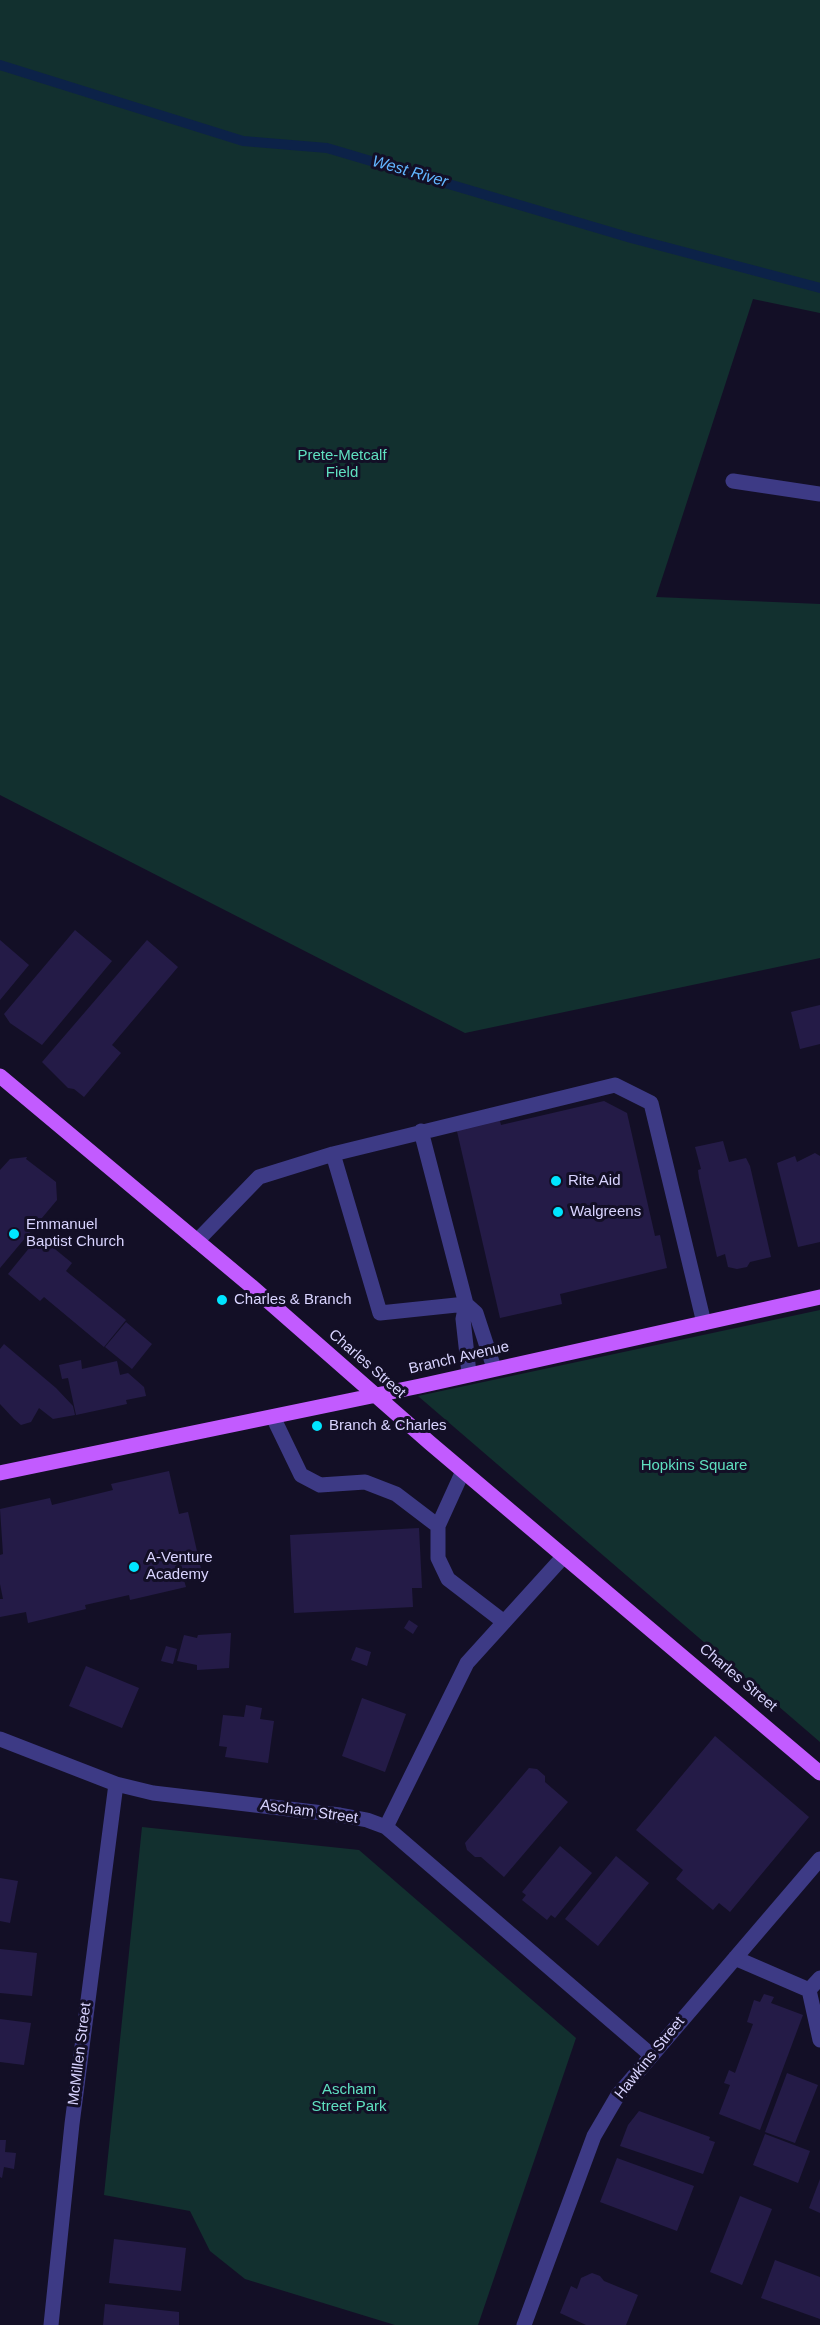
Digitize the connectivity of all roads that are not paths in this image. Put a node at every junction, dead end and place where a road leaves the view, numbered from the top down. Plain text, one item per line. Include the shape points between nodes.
1 (733, 481) dead end
2 (820, 494) edge
3 (0, 1076) edge
4 (421, 1131) junction
5 (333, 1154) junction
6 (197, 1241) junction
7 (820, 1297) edge
8 (466, 1304) junction
9 (704, 1323) junction
10 (494, 1368) junction
11 (469, 1373) junction
12 (374, 1395) junction
13 (273, 1416) junction
14 (463, 1471) junction
15 (0, 1473) edge
16 (438, 1526) junction
17 (564, 1556) junction
18 (504, 1622) junction
19 (0, 1739) edge
20 (820, 1773) edge
21 (116, 1784) junction
22 (386, 1827) junction
23 (820, 1859) edge
24 (735, 1958) junction
25 (820, 1978) edge
26 (809, 1990) junction
27 (820, 2040) edge
28 (651, 2055) junction
29 (51, 2325) edge
30 (524, 2325) edge

1 - 2 street
3 - 6 main road, Charles Street
4 - 5 street
4 - 8 street
4 - 9 street via 615,1085 651,1103
5 - 6 street via 259,1177
5 - 8 street via 380,1313
6 - 12 main road, Charles Street
7 - 9 main road, Branch Avenue
8 - 10 street via 476,1313
8 - 11 street via 463,1319
9 - 10 main road, Branch Avenue
10 - 11 main road, Branch Avenue
11 - 12 main road, Branch Avenue
12 - 13 main road, Branch Avenue
12 - 14 main road, Charles Street
13 - 15 main road, Branch Avenue
13 - 16 street via 301,1475 320,1485 365,1482 396,1494
14 - 16 street
14 - 17 main road, Charles Street
16 - 18 street via 438,1558 448,1579
17 - 18 street
17 - 20 main road, Charles Street
18 - 22 street via 467,1663
19 - 21 street, Ascham Street
21 - 22 street, Ascham Street via 153,1793 340,1815
21 - 29 street, McMillen Street via 72,2124
22 - 28 street, Ascham Street
23 - 24 street, Hawkins Street
24 - 26 street
24 - 28 street, Hawkins Street
25 - 26 street
26 - 27 street
28 - 30 street, Hawkins Street via 618,2095 594,2136

